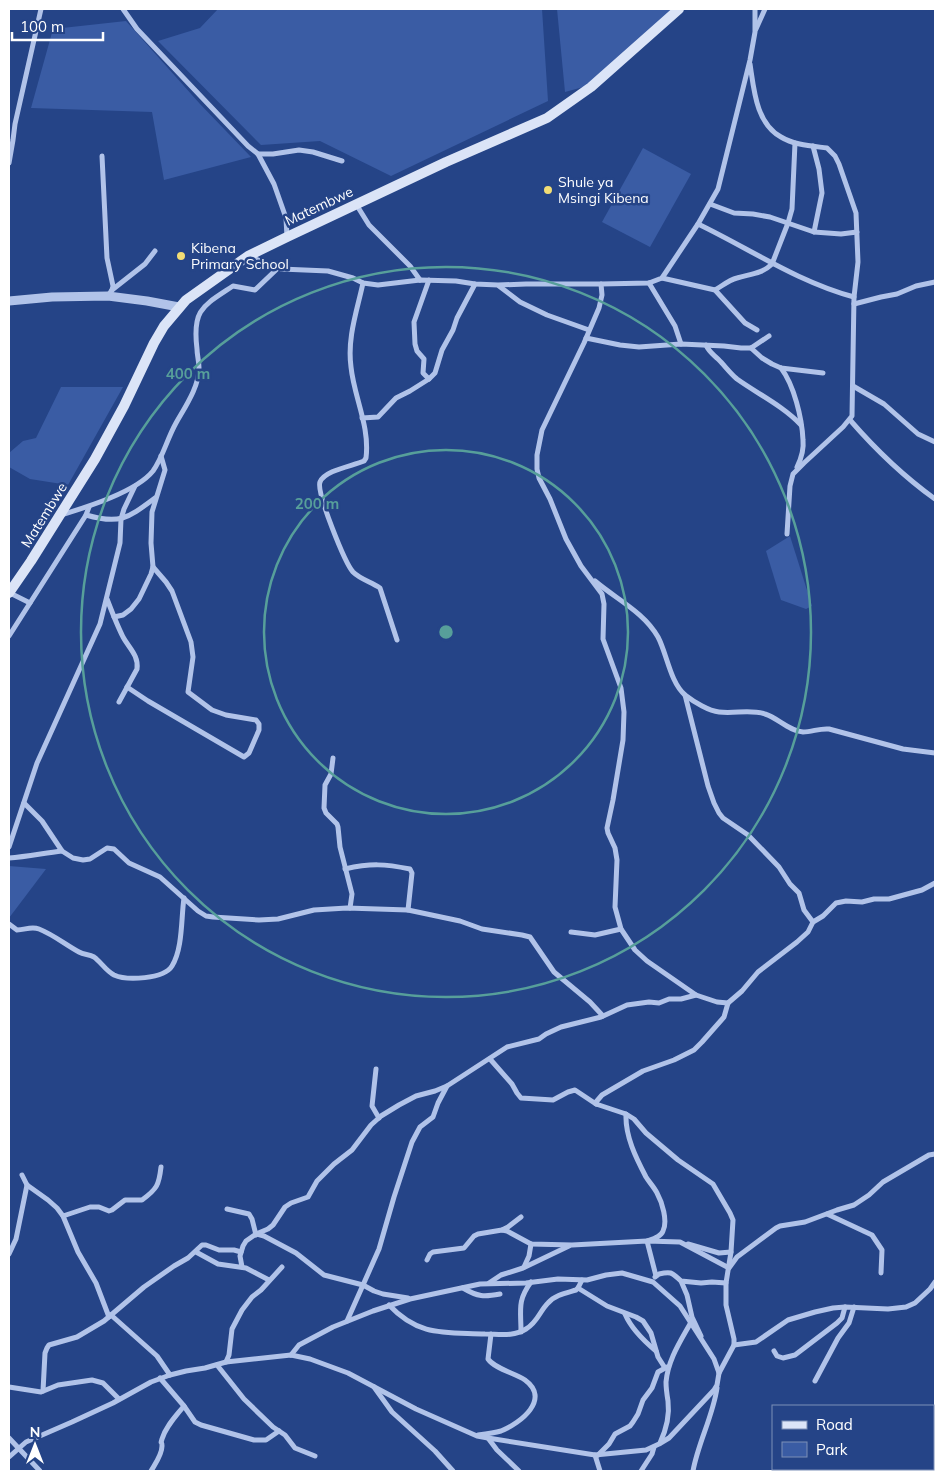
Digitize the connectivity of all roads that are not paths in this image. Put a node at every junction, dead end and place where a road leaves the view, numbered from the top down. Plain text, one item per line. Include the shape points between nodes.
1 (41, 9) edge
2 (123, 9) edge
3 (679, 9) edge
4 (755, 9) edge
5 (765, 9) edge
6 (755, 32) junction
7 (750, 60) junction
8 (795, 143) junction
9 (813, 146) junction
10 (258, 154) junction
11 (102, 156) dead end
12 (342, 161) dead end
13 (9, 163) edge
14 (356, 204) junction
15 (710, 204) junction
16 (788, 223) junction
17 (698, 224) junction
18 (814, 232) junction
19 (857, 232) junction
20 (287, 237) junction
21 (155, 251) dead end
22 (248, 256) junction
23 (772, 264) junction
24 (278, 268) junction
25 (662, 278) junction
26 (420, 280) junction
27 (429, 280) junction
28 (935, 282) edge
29 (363, 283) junction
30 (649, 283) junction
31 (475, 284) junction
32 (601, 284) junction
33 (498, 285) junction
34 (715, 290) junction
35 (110, 293) junction
36 (854, 297) junction
37 (9, 301) edge
38 (854, 304) junction
39 (179, 307) junction
40 (589, 330) junction
41 (757, 330) dead end
42 (769, 336) dead end
43 (586, 338) junction
44 (681, 344) junction
45 (706, 345) junction
46 (751, 348) junction
47 (781, 368) junction
48 (823, 373) dead end
49 (429, 379) junction
50 (853, 386) junction
51 (362, 418) junction
52 (850, 420) junction
53 (801, 425) junction
54 (935, 442) edge
55 (161, 456) junction
56 (794, 474) junction
57 (135, 486) junction
58 (156, 498) junction
59 (935, 499) edge
60 (89, 507) junction
61 (86, 515) junction
62 (60, 516) junction
63 (121, 520) junction
64 (787, 534) dead end
65 (153, 567) junction
66 (587, 575) junction
67 (9, 593) edge
68 (108, 599) junction
69 (30, 603) junction
70 (114, 617) junction
71 (9, 636) edge
72 (397, 640) dead end
73 (127, 687) junction
74 (685, 695) junction
75 (119, 702) dead end
76 (935, 753) edge
77 (333, 758) dead end
78 (24, 803) junction
79 (9, 848) edge
80 (62, 851) junction
81 (9, 858) edge
82 (345, 869) junction
83 (935, 883) edge
84 (184, 898) junction
85 (350, 908) junction
86 (408, 910) junction
87 (813, 922) junction
88 (9, 924) edge
89 (621, 929) junction
90 (571, 932) dead end
91 (696, 995) junction
92 (728, 1002) junction
93 (603, 1016) junction
94 (490, 1059) junction
95 (376, 1069) dead end
96 (447, 1086) junction
97 (596, 1104) junction
98 (626, 1114) junction
99 (379, 1118) junction
100 (935, 1154) edge
101 (161, 1167) dead end
102 (22, 1175) dead end
103 (27, 1185) junction
104 (227, 1209) dead end
105 (827, 1214) junction
106 (62, 1216) junction
107 (521, 1217) dead end
108 (502, 1230) junction
109 (256, 1235) junction
110 (647, 1241) junction
111 (680, 1242) junction
112 (531, 1244) junction
113 (572, 1245) junction
114 (196, 1252) junction
115 (241, 1252) junction
116 (731, 1252) junction
117 (9, 1254) edge
118 (427, 1260) dead end
119 (242, 1267) junction
120 (282, 1267) dead end
121 (523, 1268) junction
122 (729, 1268) junction
123 (881, 1273) dead end
124 (656, 1276) junction
125 (269, 1280) junction
126 (582, 1280) junction
127 (681, 1281) junction
128 (531, 1282) junction
129 (653, 1282) junction
130 (935, 1282) edge
131 (726, 1283) junction
132 (488, 1284) junction
133 (363, 1285) junction
134 (463, 1288) junction
135 (578, 1288) junction
136 (500, 1294) dead end
137 (410, 1299) junction
138 (389, 1305) junction
139 (845, 1307) junction
140 (854, 1307) junction
141 (625, 1314) junction
142 (110, 1316) junction
143 (347, 1321) junction
144 (690, 1324) junction
145 (521, 1332) junction
146 (491, 1334) junction
147 (702, 1341) junction
148 (734, 1345) junction
149 (656, 1351) junction
150 (774, 1351) dead end
151 (291, 1355) junction
152 (226, 1362) junction
153 (217, 1365) junction
154 (667, 1367) junction
155 (719, 1373) junction
156 (170, 1375) junction
157 (160, 1378) junction
158 (815, 1381) dead end
159 (372, 1385) junction
160 (717, 1385) junction
161 (9, 1387) edge
162 (43, 1391) junction
163 (119, 1400) junction
164 (184, 1406) junction
165 (279, 1431) junction
166 (477, 1436) junction
167 (9, 1438) edge
168 (488, 1438) junction
169 (659, 1444) junction
170 (654, 1447) junction
171 (19, 1449) junction
172 (597, 1455) junction
173 (315, 1456) dead end
174 (9, 1457) edge
175 (40, 1471) edge
176 (151, 1471) edge
177 (453, 1471) edge
178 (519, 1471) edge
179 (600, 1471) edge
180 (641, 1471) edge
181 (693, 1471) edge

1 - 13 street
2 - 10 street via 137,29
3 - 14 main road, Matembwe via 591,87 547,118
4 - 6 street
5 - 6 street
6 - 7 street
7 - 8 street via 761,115 771,130
7 - 15 street via 720,183
8 - 9 street
8 - 16 street via 792,209
9 - 18 street via 820,169 822,193
9 - 19 street via 830,150 839,164 854,205
10 - 12 street via 299,150
10 - 20 street via 274,184 286,218
11 - 35 street
14 - 20 main road, Matembwe
14 - 26 street via 369,225
15 - 16 street via 734,213 758,214
15 - 17 street
16 - 18 street
16 - 23 street
17 - 23 street
17 - 25 street
18 - 19 street
19 - 36 street
20 - 22 main road, Matembwe
21 - 35 street via 145,264
22 - 24 street
22 - 39 main road, Matembwe
23 - 34 street via 761,272 732,280
23 - 36 street via 832,291
24 - 29 street via 328,271
24 - 55 street via 254,290 233,286 202,309 196,327 198,375 192,395
25 - 30 street
25 - 34 street
26 - 27 street
26 - 29 street via 378,285
27 - 31 street
27 - 49 street via 414,322 414,331 417,351 424,361 424,374
28 - 38 street
29 - 51 street via 350,334 352,376
30 - 32 street
30 - 44 street via 675,326
31 - 33 street
31 - 49 street via 442,350 435,373
32 - 33 street
32 - 40 street via 601,301
33 - 40 street via 520,302
34 - 41 street via 745,323
35 - 37 street
35 - 39 street
36 - 38 street
38 - 50 street
39 - 62 main road, Matembwe via 154,343 124,406
40 - 43 street
42 - 46 street
43 - 44 street via 639,347
43 - 66 street via 542,430 536,462 539,478 566,539
44 - 45 street
45 - 46 street
45 - 53 street via 735,378 779,406
46 - 47 street
47 - 48 street
47 - 53 street via 794,392
49 - 51 street via 396,398 378,417
50 - 52 street
50 - 54 street via 884,404 918,434
51 - 72 street via 366,432 366,460 332,472 320,481 320,491 350,568 357,576 380,588
52 - 56 street
52 - 59 street via 874,448
53 - 56 street via 804,441
55 - 57 street via 144,481
55 - 58 street via 165,470
56 - 64 street via 790,486
57 - 60 street
57 - 63 street
58 - 63 street
58 - 65 street via 151,528
60 - 61 street
60 - 62 street
61 - 63 street
61 - 69 street
62 - 67 main road, Matembwe
63 - 68 street via 120,543
65 - 70 street via 147,584 131,609
65 - 73 street via 172,592 191,642 193,657 188,692 212,710 256,720 259,730 244,757
66 - 74 street via 634,610 652,628
66 - 89 street via 604,599 603,639 620,680 624,712 623,740 607,828 617,860 615,907
67 - 69 street
68 - 70 street
68 - 78 street via 94,640 37,763
69 - 71 street
70 - 73 street via 137,660
73 - 75 street
74 - 76 street via 712,711 763,713 796,730 829,729 903,749
74 - 87 street via 718,813 748,834 779,867
77 - 82 street via 331,774 325,785 324,808 338,824
78 - 79 street
78 - 80 street via 42,821
80 - 81 street
80 - 84 street via 83,860 107,848 114,849 128,863 160,878
82 - 85 street via 352,894
82 - 86 street via 382,864 410,869
83 - 87 street via 890,899 839,902
84 - 85 street via 206,916 237,920 278,919 314,910
84 - 88 street via 175,960 169,970 152,977 115,975 93,957 39,929 16,930
85 - 86 street
86 - 93 street via 482,929 530,937 554,972
87 - 92 street via 808,932 758,972
89 - 90 street via 595,934
89 - 91 street via 647,961
91 - 92 street
91 - 93 street via 627,1005
92 - 97 street via 726,1015 698,1046 674,1060 637,1074 602,1095
93 - 94 street via 507,1047
94 - 96 street
94 - 97 street via 521,1098 553,1100 575,1090
95 - 99 street via 372,1106
96 - 99 street via 399,1104
96 - 133 street via 433,1117 420,1127 412,1142 379,1249
97 - 98 street
98 - 110 street via 629,1139 646,1177 658,1194 664,1220 659,1236
98 - 116 street via 678,1160 713,1184 732,1217
99 - 109 street via 352,1150 317,1181 308,1196 291,1203 273,1225
100 - 105 street via 883,1182 854,1205
101 - 106 street via 159,1183 142,1200 125,1200 109,1211 90,1207
102 - 103 street
103 - 106 street via 53,1204
103 - 117 street via 16,1239
104 - 109 street via 249,1214
105 - 122 street via 776,1228 737,1257
105 - 123 street via 872,1235 882,1250
106 - 142 street
107 - 108 street
108 - 112 street
108 - 118 street via 478,1234 464,1248 433,1252
109 - 115 street via 246,1242
109 - 133 street via 296,1253 324,1275
110 - 111 street
110 - 113 street
110 - 124 street
111 - 116 street via 719,1253
111 - 122 street
112 - 113 street
112 - 121 street
113 - 121 street
114 - 115 street via 204,1245
114 - 119 street via 218,1264
114 - 142 street via 144,1287
115 - 119 street
116 - 122 street
119 - 125 street
120 - 125 street
121 - 132 street via 501,1275
122 - 131 street
124 - 127 street via 673,1273
124 - 129 street
125 - 152 street via 236,1320 230,1334
126 - 128 street
126 - 129 street via 622,1273
126 - 135 street
127 - 131 street
127 - 147 street
128 - 132 street
128 - 145 street via 522,1296
129 - 144 street via 680,1306
130 - 140 street via 915,1303 906,1307
131 - 148 street via 726,1305
132 - 134 street
133 - 137 street via 383,1294
133 - 143 street
134 - 136 street via 475,1295
134 - 137 street
135 - 141 street
135 - 145 street via 555,1297 534,1324
137 - 138 street
138 - 143 street
138 - 146 street via 407,1322 427,1330 449,1334
139 - 140 street
139 - 148 street via 794,1317 756,1342
139 - 150 street via 837,1323 795,1355 783,1358
140 - 158 street via 849,1323
141 - 149 street
141 - 149 street via 647,1327
142 - 156 street via 157,1356
142 - 162 street via 77,1336 48,1346
143 - 151 street via 299,1345
144 - 147 street
144 - 154 street
145 - 146 street via 500,1336
146 - 166 street via 488,1359 530,1384 535,1402 518,1423
147 - 155 street
148 - 155 street
149 - 154 street
151 - 152 street
151 - 159 street via 348,1373
152 - 153 street
153 - 156 street
153 - 165 street via 244,1399
154 - 169 street via 668,1417
154 - 172 street via 656,1375 630,1426 614,1435
155 - 160 street
156 - 157 street
157 - 163 street
157 - 164 street
159 - 166 street
159 - 177 street via 392,1412
160 - 169 street via 679,1429
160 - 181 street
161 - 162 street
162 - 163 street via 58,1385 92,1380 103,1383
163 - 171 street via 26,1442
164 - 165 street via 195,1422 248,1440 266,1440
164 - 176 street via 172,1419
165 - 173 street via 298,1450
166 - 168 street
167 - 171 street
168 - 172 street
168 - 178 street
169 - 170 street
170 - 172 street
170 - 180 street
171 - 174 street
171 - 175 street
172 - 179 street

